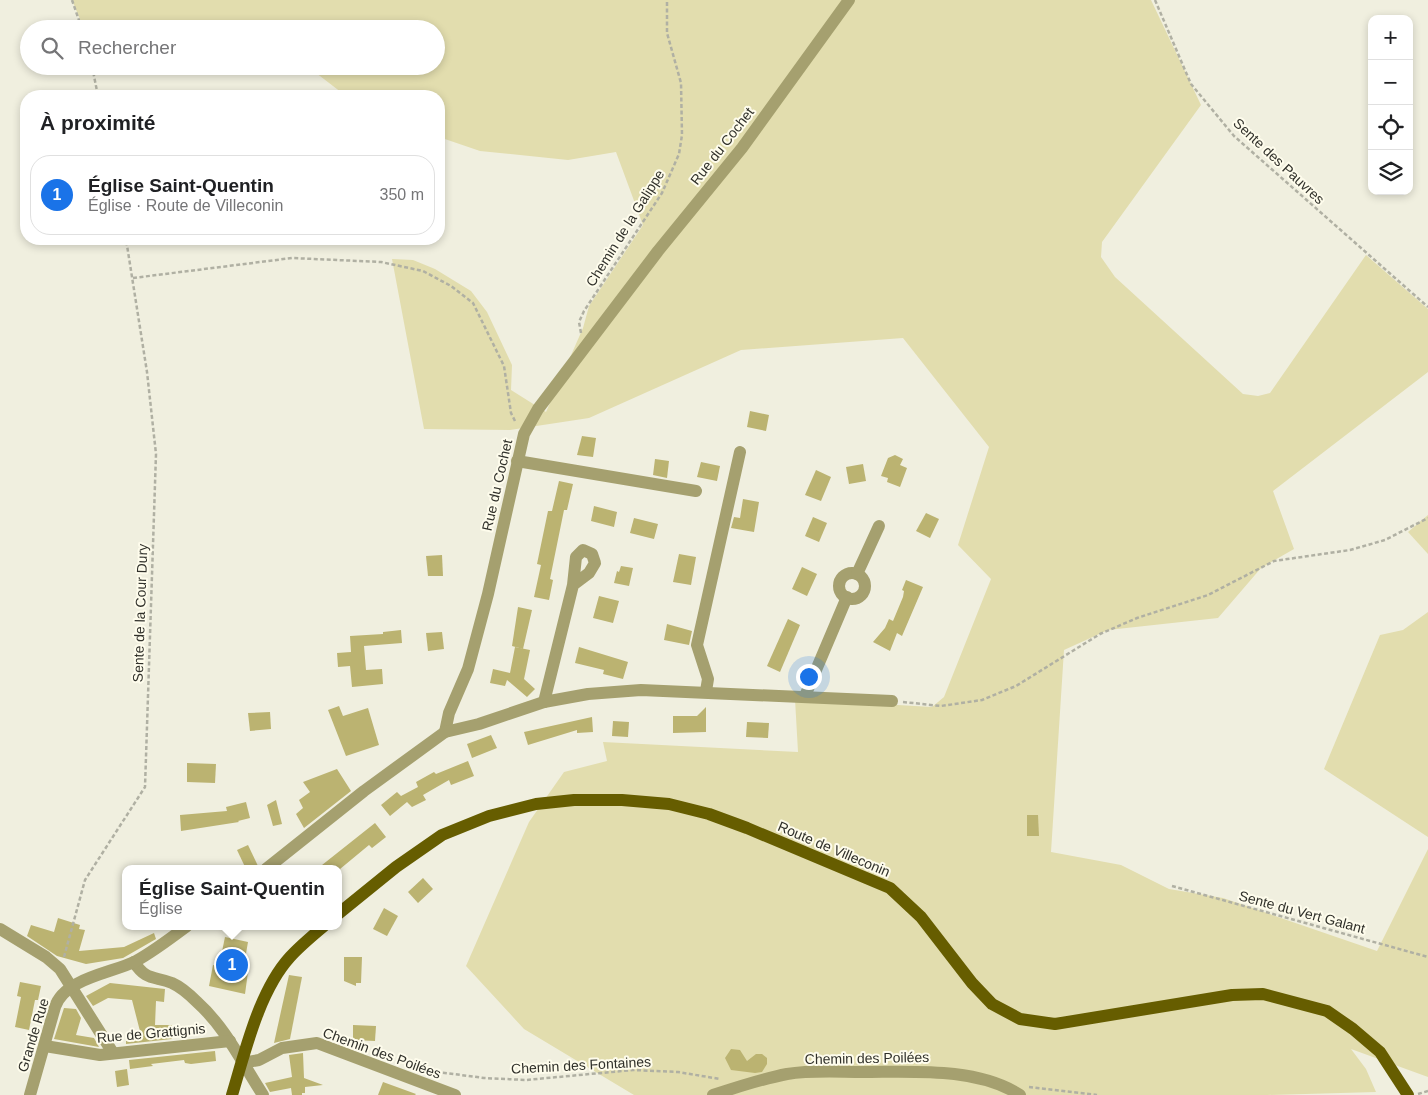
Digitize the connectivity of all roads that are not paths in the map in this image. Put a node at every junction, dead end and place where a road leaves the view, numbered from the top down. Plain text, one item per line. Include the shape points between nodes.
1 (849, 0) edge
2 (740, 452) dead end
3 (517, 461) junction
4 (696, 491) dead end
5 (879, 526) dead end
6 (857, 574) junction
7 (573, 585) dead end
8 (847, 597) junction
9 (706, 691) junction
10 (806, 696) junction
11 (544, 702) junction
12 (892, 702) road end
13 (445, 732) junction
14 (271, 865) edge
15 (342, 911) edge
16 (0, 929) edge
17 (181, 930) edge
18 (320, 930) edge
19 (134, 962) junction
20 (71, 988) junction
21 (230, 1041) junction
22 (45, 1046) junction
23 (113, 1054) junction
24 (242, 1063) junction
25 (1015, 1092) edge
26 (30, 1095) edge
27 (232, 1095) edge
28 (264, 1095) edge
29 (455, 1095) edge
30 (713, 1095) edge
31 (1408, 1095) edge

1 - 3 street, Rue du Cochet via 742,148 584,346 538,409 524,434
2 - 9 street via 697,645 708,679
3 - 4 street
3 - 13 street, Rue du Cochet via 488,594 468,669
5 - 6 street
6 - 8 street via 849,574 840,583 841,591
6 - 8 street via 863,579 864,591 859,597
7 - 11 street
8 - 10 street
9 - 10 street
9 - 11 street via 641,690 588,694
10 - 12 street
11 - 13 street
13 - 14 street
15 - 31 main road, Route de Villeconin via 442,835 489,816 536,804 574,800 669,804 747,828 890,888 921,917 992,1004 1020,1019 1055,1024 1232,995 1263,994 1327,1011 1353,1029 1380,1052
16 - 20 street via 46,957 60,969
17 - 19 street
18 - 24 main road via 289,958 274,979
19 - 20 street
19 - 21 street via 149,977 174,984 198,1002
20 - 22 street, Grande Rue via 57,1000
20 - 23 street
21 - 23 street, Rue de Grattignis
21 - 24 street
22 - 23 street, Rue de Grattignis via 100,1055
22 - 26 street, Grande Rue
24 - 27 main road
24 - 28 street
24 - 29 street, Chemin des Poilées via 259,1060 282,1048 317,1043
25 - 30 street, Chemin des Poilées via 943,1072 825,1072 788,1074

